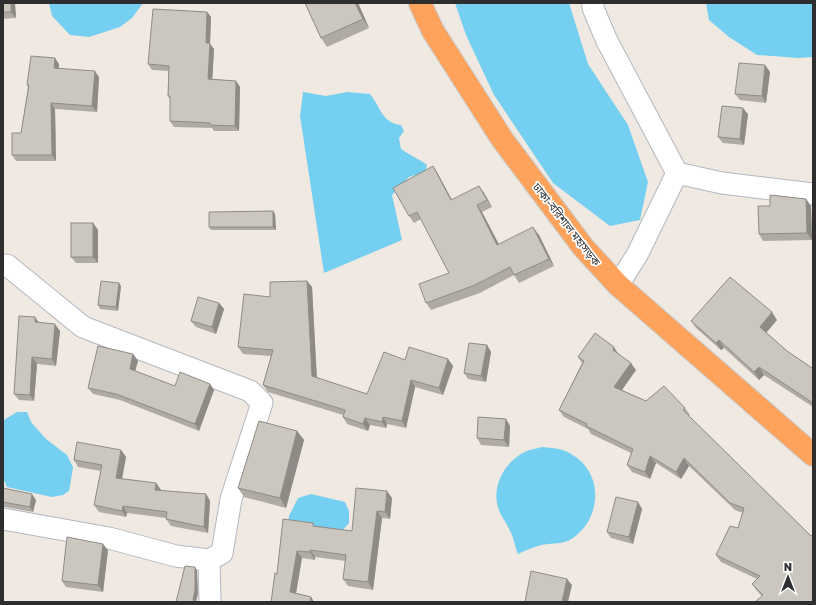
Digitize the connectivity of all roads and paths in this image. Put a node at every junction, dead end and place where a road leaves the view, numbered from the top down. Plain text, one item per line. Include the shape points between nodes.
1 (420, 3) edge
2 (593, 3) edge
3 (676, 173) junction
4 (813, 194) edge
5 (7, 265) dead end
6 (618, 285) junction
7 (813, 455) edge
8 (3, 519) edge
9 (209, 560) junction
10 (210, 602) edge

1 - 6 highway, ঢাকা-বরিশাল মহাসড়ক via 433,31 502,139 582,247
2 - 3 street via 607,41
3 - 4 street
3 - 6 street via 637,255
5 - 9 street via 83,328 250,391 262,403 231,499 222,554
6 - 7 highway, ঢাকা-বরিশাল মহাসড়ক
8 - 9 street via 109,538 176,556
9 - 10 street

